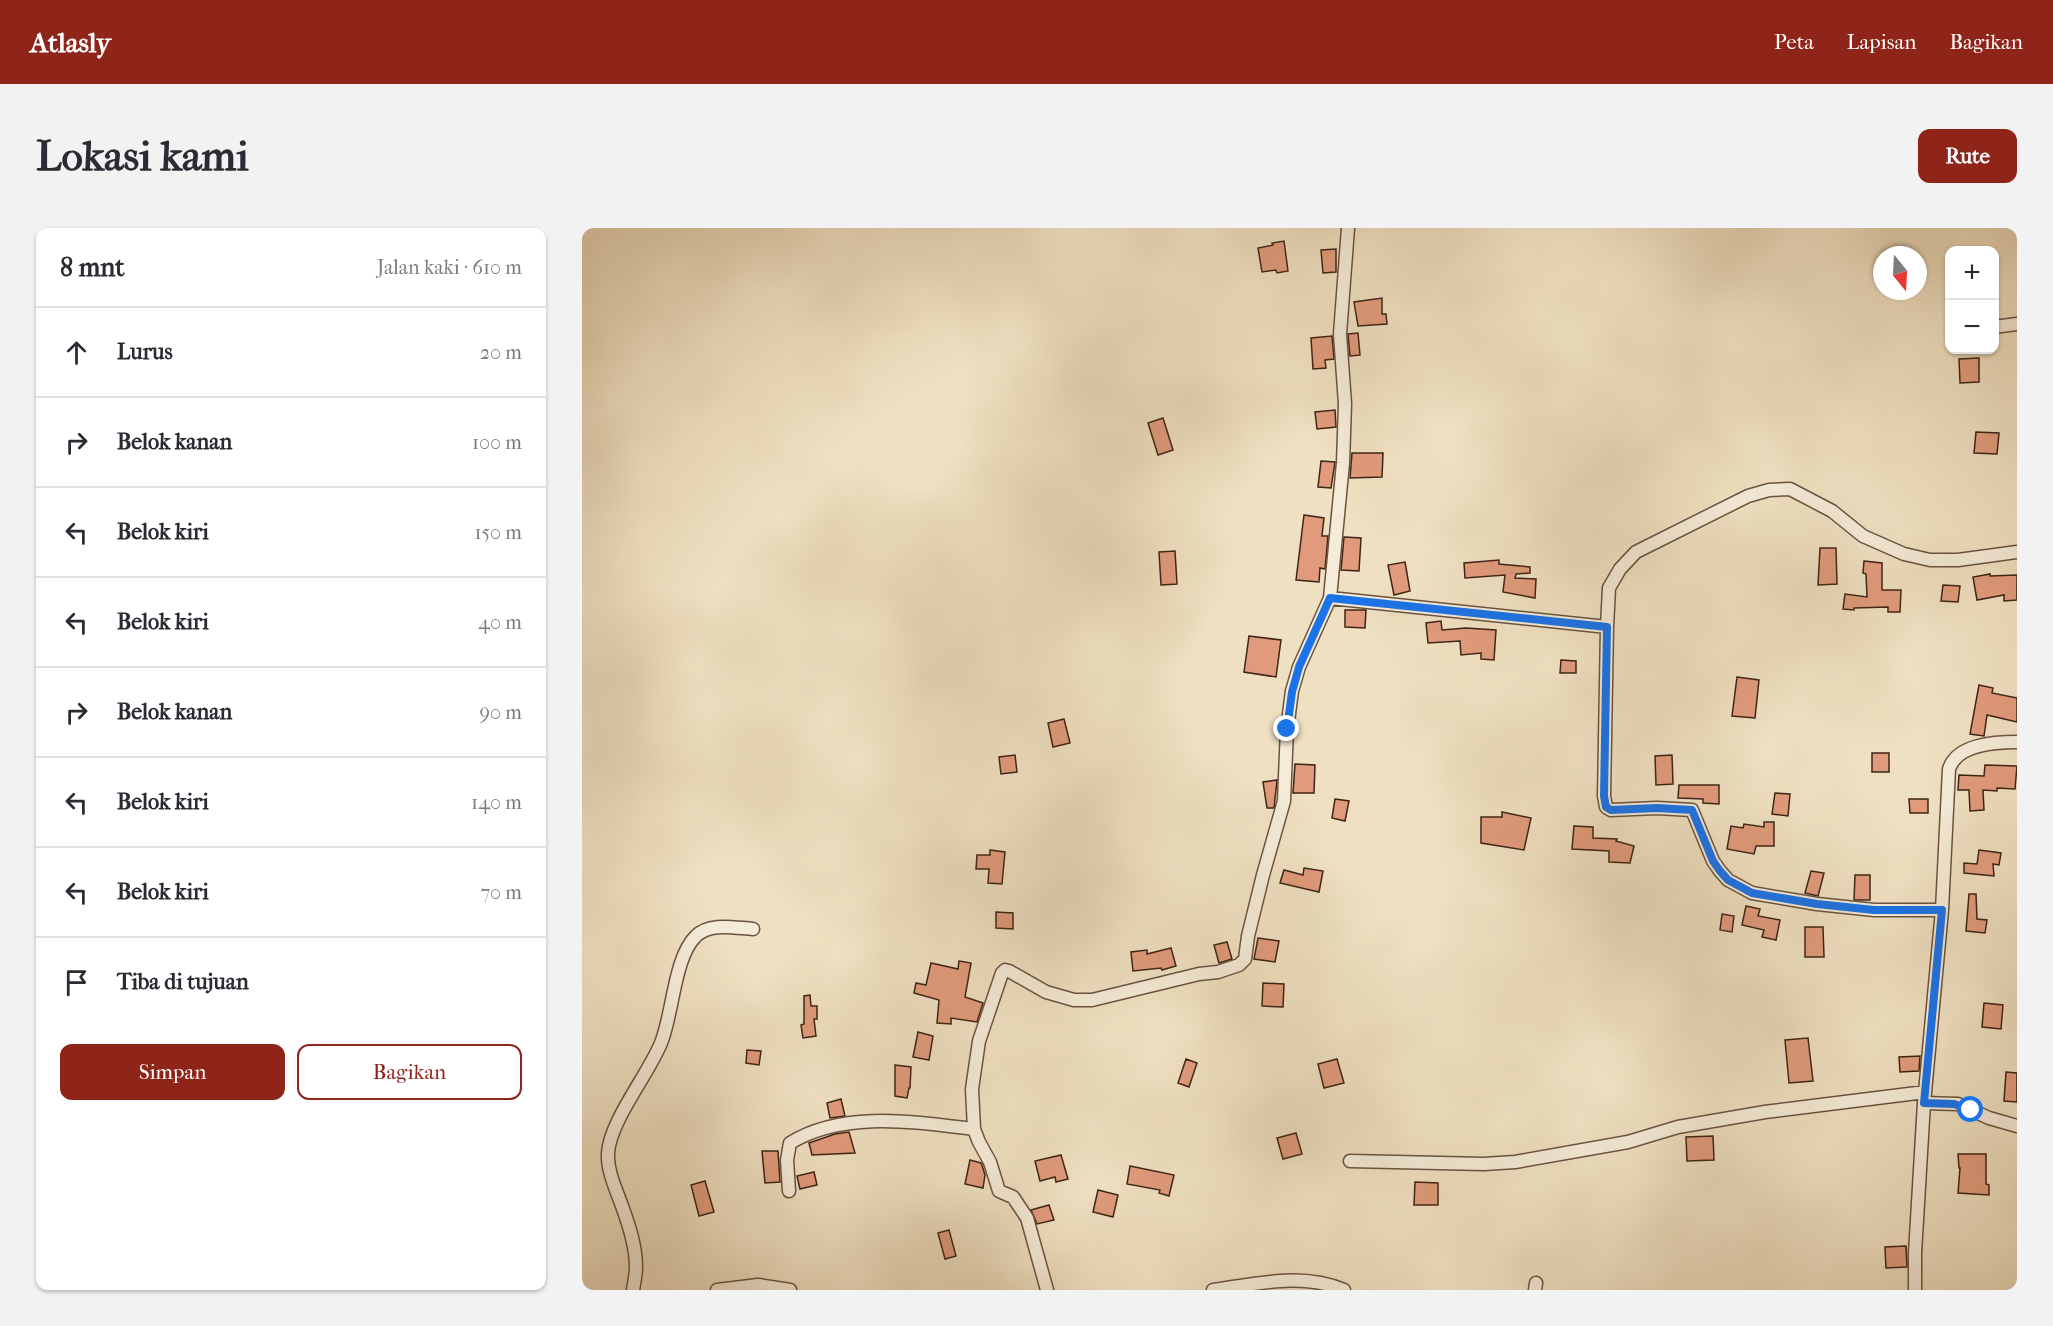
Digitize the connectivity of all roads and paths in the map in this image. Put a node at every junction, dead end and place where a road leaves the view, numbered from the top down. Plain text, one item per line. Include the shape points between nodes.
1 (1348, 228) edge
2 (2017, 324) edge
3 (1999, 326) edge
4 (2017, 552) edge
5 (1330, 598) junction
6 (1607, 627) junction
7 (2017, 742) edge
8 (1942, 910) junction
9 (753, 929) dead end
10 (1924, 1097) junction
11 (2017, 1126) edge
12 (974, 1129) junction
13 (1350, 1161) dead end
14 (789, 1191) dead end
15 (1235, 1288) edge
16 (633, 1290) edge
17 (717, 1290) edge
18 (790, 1290) edge
19 (1047, 1290) edge
20 (1213, 1290) edge
21 (1344, 1290) edge
22 (1916, 1290) edge

1 - 5 street via 1340,334 1344,455
2 - 3 street
4 - 6 street via 1958,560 1930,560 1904,554 1863,536 1832,511 1790,489 1769,490 1748,496 1636,552 1609,588
5 - 6 street
5 - 12 street via 1292,692 1284,801 1260,885 1245,959 1218,972 1074,1000 1046,992 1004,971 979,1041 972,1089
6 - 8 street via 1606,807 1692,810 1720,871 1752,893 1874,910
7 - 8 street via 1972,748 1950,765
8 - 10 street
9 - 16 street via 717,927 694,937 683,956 662,1042 611,1138 609,1163 634,1250
10 - 11 street via 1958,1104
10 - 13 street via 1765,1112 1515,1162
10 - 22 street
12 - 14 street via 882,1122 807,1132 790,1143
12 - 19 street via 999,1191 1013,1197 1027,1218
15 - 20 street
15 - 21 street via 1300,1279
17 - 18 street via 758,1286

